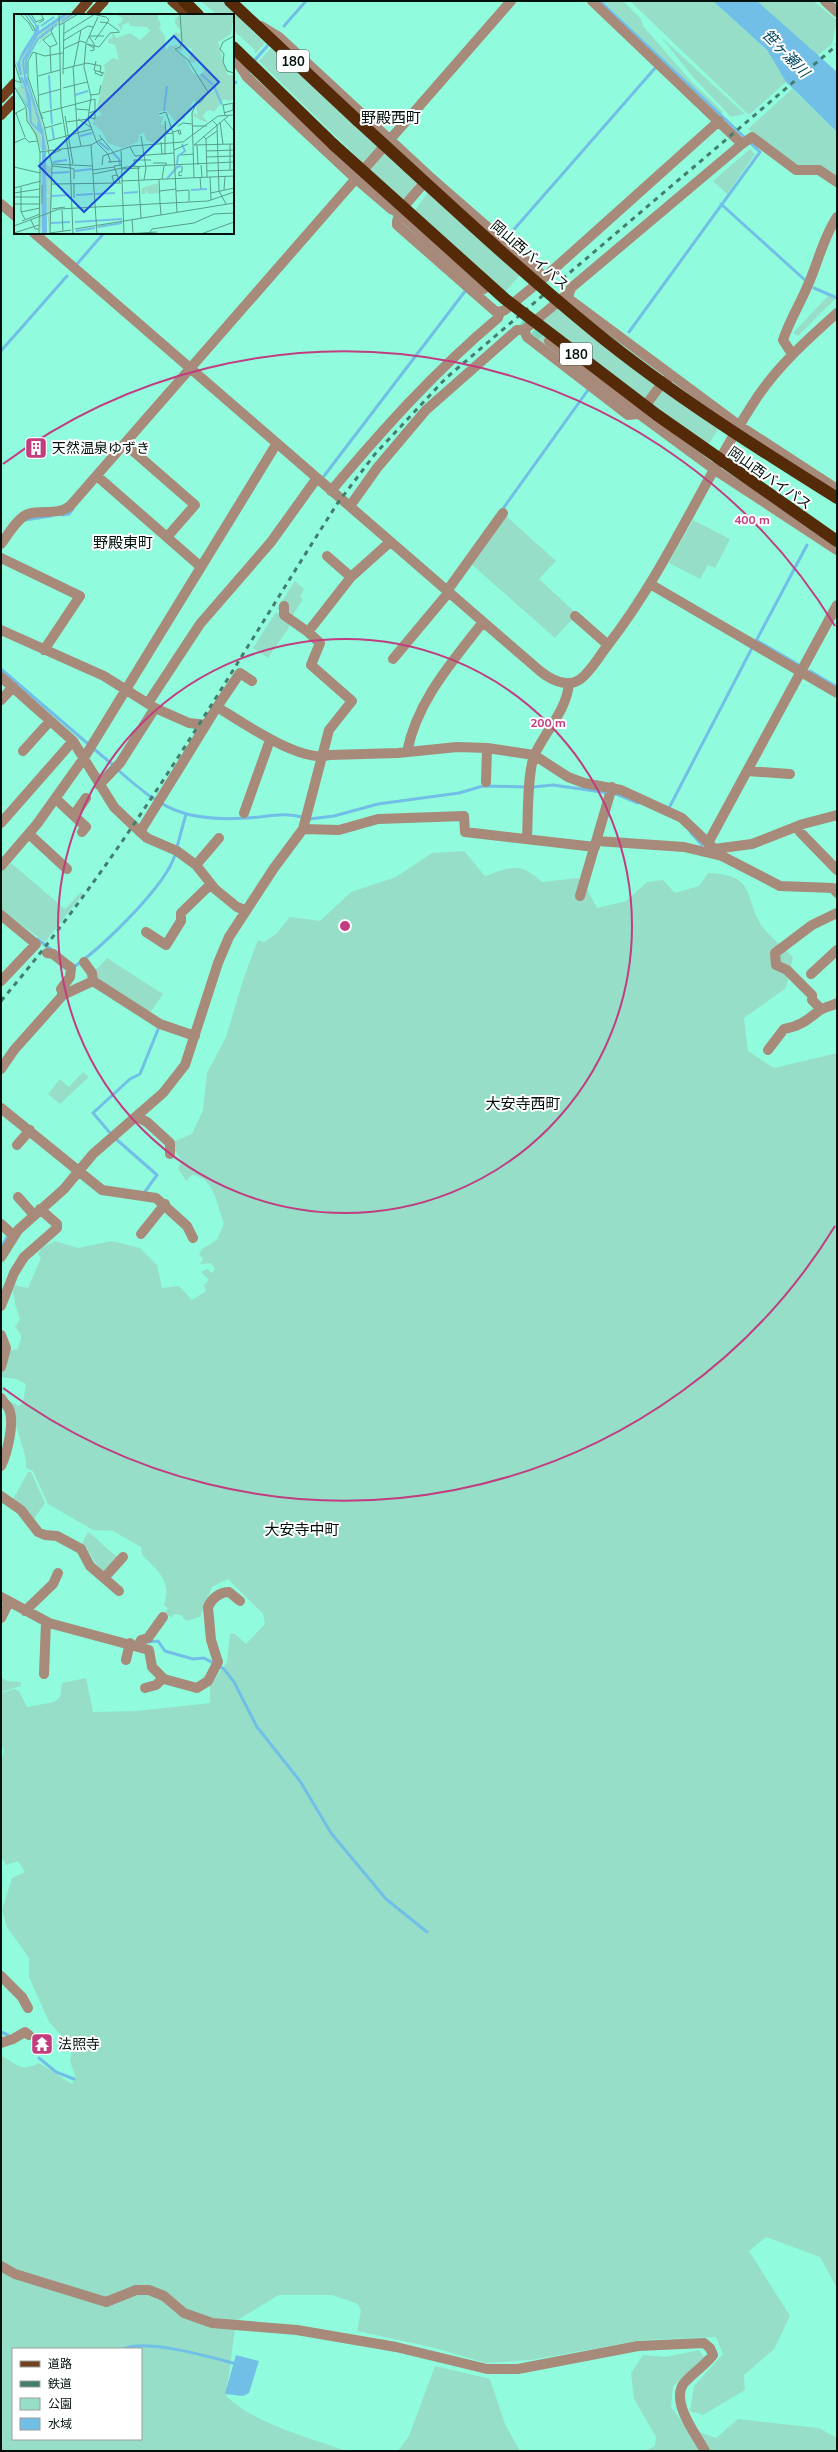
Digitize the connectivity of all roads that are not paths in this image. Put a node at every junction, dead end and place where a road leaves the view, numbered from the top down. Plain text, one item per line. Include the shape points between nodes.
1 (88, 1) edge
2 (104, 1) edge
3 (172, 1) edge
4 (184, 1) edge
5 (230, 1) edge
6 (511, 1) edge
7 (592, 1) edge
8 (825, 1) edge
9 (837, 12) edge
10 (77, 14) edge
11 (92, 14) edge
12 (187, 14) edge
13 (197, 14) edge
14 (243, 14) junction
15 (234, 49) edge
16 (234, 57) edge
17 (14, 84) edge
18 (1, 98) edge
19 (14, 101) edge
20 (1, 115) edge
21 (719, 121) junction
22 (389, 140) junction
23 (745, 141) junction
24 (429, 176) junction
25 (356, 179) junction
26 (837, 182) edge
27 (1, 204) edge
28 (399, 213) junction
29 (14, 215) edge
30 (837, 217) edge
31 (35, 234) edge
32 (545, 277) junction
33 (484, 288) dead end
34 (568, 297) junction
35 (500, 312) junction
36 (837, 313) edge
37 (524, 330) junction
38 (549, 341) tunnel mouth
39 (792, 354) junction
40 (190, 369) junction
41 (675, 379) junction
42 (639, 414) junction
43 (740, 426) junction
44 (277, 443) junction
45 (125, 444) junction
46 (715, 470) junction
47 (97, 476) junction
48 (317, 478) junction
49 (837, 489) edge
50 (332, 491) junction
51 (837, 498) edge
52 (350, 506) junction
53 (503, 513) dead end
54 (168, 537) junction
55 (837, 540) edge
56 (390, 542) junction
57 (1, 544) edge
58 (837, 550) edge
59 (327, 556) dead end
60 (1, 558) edge
61 (201, 567) junction
62 (351, 577) junction
63 (650, 584) junction
64 (448, 591) junction
65 (837, 605) edge
66 (284, 606) dead end
67 (575, 616) dead end
68 (483, 622) junction
69 (1, 630) edge
70 (308, 632) junction
71 (608, 645) junction
72 (44, 650) junction
73 (393, 659) dead end
74 (801, 672) junction
75 (1, 677) edge
76 (252, 681) dead end
77 (569, 683) junction
78 (13, 687) junction
79 (127, 688) junction
80 (837, 693) edge
81 (1, 700) edge
82 (152, 705) junction
83 (217, 707) junction
84 (50, 721) junction
85 (206, 725) junction
86 (270, 740) junction
87 (73, 742) junction
88 (487, 748) junction
89 (23, 751) dead end
90 (408, 752) junction
91 (534, 755) junction
92 (84, 758) junction
93 (322, 758) junction
94 (747, 771) junction
95 (790, 774) dead end
96 (486, 782) dead end
97 (99, 784) junction
98 (611, 791) junction
99 (56, 798) junction
100 (86, 798) dead end
101 (244, 813) dead end
102 (74, 815) junction
103 (837, 815) edge
104 (1, 823) edge
105 (303, 829) junction
106 (82, 832) dead end
107 (140, 832) junction
108 (800, 832) dead end
109 (29, 834) junction
110 (219, 838) dead end
111 (527, 839) junction
112 (596, 844) junction
113 (711, 846) junction
114 (722, 856) junction
115 (196, 865) junction
116 (1, 866) edge
117 (68, 869) dead end
118 (837, 870) edge
119 (211, 884) junction
120 (836, 889) edge
121 (580, 896) dead end
122 (245, 910) junction
123 (837, 913) edge
124 (1, 915) edge
125 (146, 932) dead end
126 (837, 950) edge
127 (47, 953) dead end
128 (84, 962) dead end
129 (811, 974) dead end
130 (1, 981) edge
131 (93, 981) junction
132 (63, 995) junction
133 (837, 1003) edge
134 (821, 1009) junction
135 (195, 1036) junction
136 (768, 1050) dead end
137 (1, 1069) edge
138 (1, 1108) edge
139 (137, 1117) junction
140 (30, 1130) junction
141 (17, 1145) dead end
142 (170, 1154) dead end
143 (79, 1170) junction
144 (18, 1197) dead end
145 (164, 1204) junction
146 (34, 1211) junction
147 (1, 1224) edge
148 (11, 1234) junction
149 (141, 1234) dead end
150 (192, 1238) dead end
151 (1, 1257) edge
152 (1, 1306) edge
153 (1, 1335) edge
154 (1, 1367) edge
155 (1, 1398) edge
156 (1, 1466) edge
157 (1, 1496) edge
158 (123, 1556) dead end
159 (58, 1572) dead end
160 (105, 1576) junction
161 (119, 1591) dead end
162 (5, 1600) edge
163 (240, 1601) dead end
164 (27, 1609) junction
165 (1, 1618) edge
166 (163, 1618) dead end
167 (46, 1622) junction
168 (137, 1643) junction
169 (126, 1660) dead end
170 (44, 1674) dead end
171 (163, 1678) junction
172 (145, 1688) dead end
173 (1, 1976) edge
174 (28, 2008) dead end
175 (29, 2035) dead end
176 (1, 2043) edge
177 (1, 2266) edge
178 (705, 2451) edge

1 - 10 main road
2 - 11 main road
3 - 12 main road
4 - 13 highway
5 - 14 highway, 岡山西バイパス / 180
6 - 22 street
7 - 21 street
8 - 9 street
14 - 22 street via 279,37
14 - 51 highway, 岡山西バイパス / 180, bridge via 357,120 594,331 731,432
15 - 55 highway, 岡山西バイパス / 180, bridge via 334,145 505,299 663,420
16 - 25 street via 247,77
17 - 18 main road
19 - 20 main road
21 - 23 street
21 - 32 street
22 - 24 street
22 - 25 street
23 - 26 street via 752,137 796,170 818,170
23 - 34 street via 571,288
24 - 28 street via 423,187
24 - 32 street
25 - 28 street
25 - 40 street
27 - 29 street
28 - 33 street
28 - 35 street via 397,225 491,308
30 - 39 street via 829,228 810,281 783,340
31 - 40 street
32 - 35 street
34 - 37 street via 562,297
34 - 41 street
35 - 50 street via 498,318 435,375 381,431
36 - 39 street
37 - 42 street via 527,337 628,415
37 - 52 street via 517,330 426,410 377,468
38 - 42 street
39 - 43 street via 775,372
40 - 44 street
40 - 45 street
41 - 42 street via 664,381
41 - 43 street
42 - 46 street
43 - 46 street
43 - 49 street
44 - 48 street
44 - 61 street
45 - 47 street
45 - 54 street via 195,505
46 - 58 street
46 - 63 street
47 - 54 street
47 - 57 street via 64,511 28,514 20,519
48 - 50 street
48 - 82 street via 271,542 200,624
50 - 52 street
52 - 56 street
53 - 64 street
54 - 61 street
56 - 62 street
56 - 64 street
59 - 62 street
60 - 72 street via 80,596
61 - 79 street
62 - 70 street
63 - 71 street
63 - 74 street
64 - 68 street
64 - 73 street
65 - 74 street
66 - 70 street via 284,614
67 - 71 street
68 - 77 street via 547,677
68 - 90 street via 426,699 411,732
69 - 72 street
70 - 93 street via 320,643 311,665 352,701 329,730
71 - 77 street via 583,676
72 - 79 street
74 - 80 street
74 - 94 street
75 - 78 street
76 - 83 street via 240,673
77 - 91 street via 564,705
78 - 81 street
78 - 84 street
79 - 82 street
79 - 92 street
82 - 85 street via 189,723
82 - 97 street via 120,763
83 - 85 street
83 - 86 street
84 - 87 street
84 - 89 street
85 - 107 street
86 - 93 street
86 - 101 street
87 - 92 street
87 - 104 street
88 - 90 street via 457,747
88 - 91 street
88 - 96 street
90 - 93 street via 330,755
91 - 98 street via 568,777
91 - 111 street via 529,790
92 - 97 street
92 - 99 street
93 - 105 street
94 - 95 street
94 - 113 street
97 - 107 street via 114,807
98 - 112 street
98 - 113 street via 682,818
99 - 102 street
99 - 109 street
100 - 102 street
102 - 106 street via 86,827
103 - 113 street via 803,824 752,844
105 - 111 street via 338,830 378,819 464,816 465,832
105 - 122 street
107 - 115 street via 146,838 177,851
108 - 118 street
109 - 116 street
109 - 117 street
110 - 115 street
111 - 112 street
112 - 114 street via 684,847
112 - 121 street
113 - 114 street
114 - 120 street via 780,886
115 - 119 street
119 - 122 street via 237,907
119 - 125 street via 181,913 180,921 166,945
122 - 135 street via 229,937 218,963
123 - 134 street via 812,925 775,953 776,965 787,970 812,995 812,1000
124 - 130 street via 36,944
126 - 129 street
127 - 132 street via 53,954 71,968 70,977 61,989
128 - 131 street via 92,973
131 - 132 street
131 - 135 street via 160,1024
132 - 137 street via 14,1050
133 - 134 street
134 - 136 street via 807,1022 784,1030
135 - 139 street via 185,1065 172,1083
138 - 140 street
139 - 142 street via 147,1122 170,1143
139 - 143 street via 93,1154
140 - 141 street
140 - 143 street
143 - 145 street via 102,1190 149,1196
143 - 146 street via 64,1189
144 - 146 street
145 - 149 street
145 - 150 street via 187,1226
146 - 148 street
146 - 152 street via 57,1224 57,1228 24,1257 14,1273
147 - 148 street
148 - 151 street
153 - 154 street via 6,1348
155 - 156 street via 11,1416 8,1444
157 - 160 street via 21,1510 44,1536 57,1536 81,1549 90,1566
158 - 160 street
159 - 164 street via 53,1584
160 - 161 street
162 - 164 street
162 - 165 street
163 - 171 street via 229,1592 224,1592 208,1606 211,1640 217,1664 208,1681 197,1688
164 - 167 street
166 - 168 street via 148,1638
167 - 168 street
167 - 170 street
168 - 169 street
168 - 171 street via 149,1650 152,1667
171 - 172 street via 156,1685
173 - 174 street via 22,1996
175 - 176 street via 25,2032
177 - 178 street via 15,2274 106,2302 136,2290 149,2290 164,2296 184,2312 212,2323 305,2332 396,2347 487,2369 518,2369 638,2346 704,2343 713,2354 680,2391 683,2414

